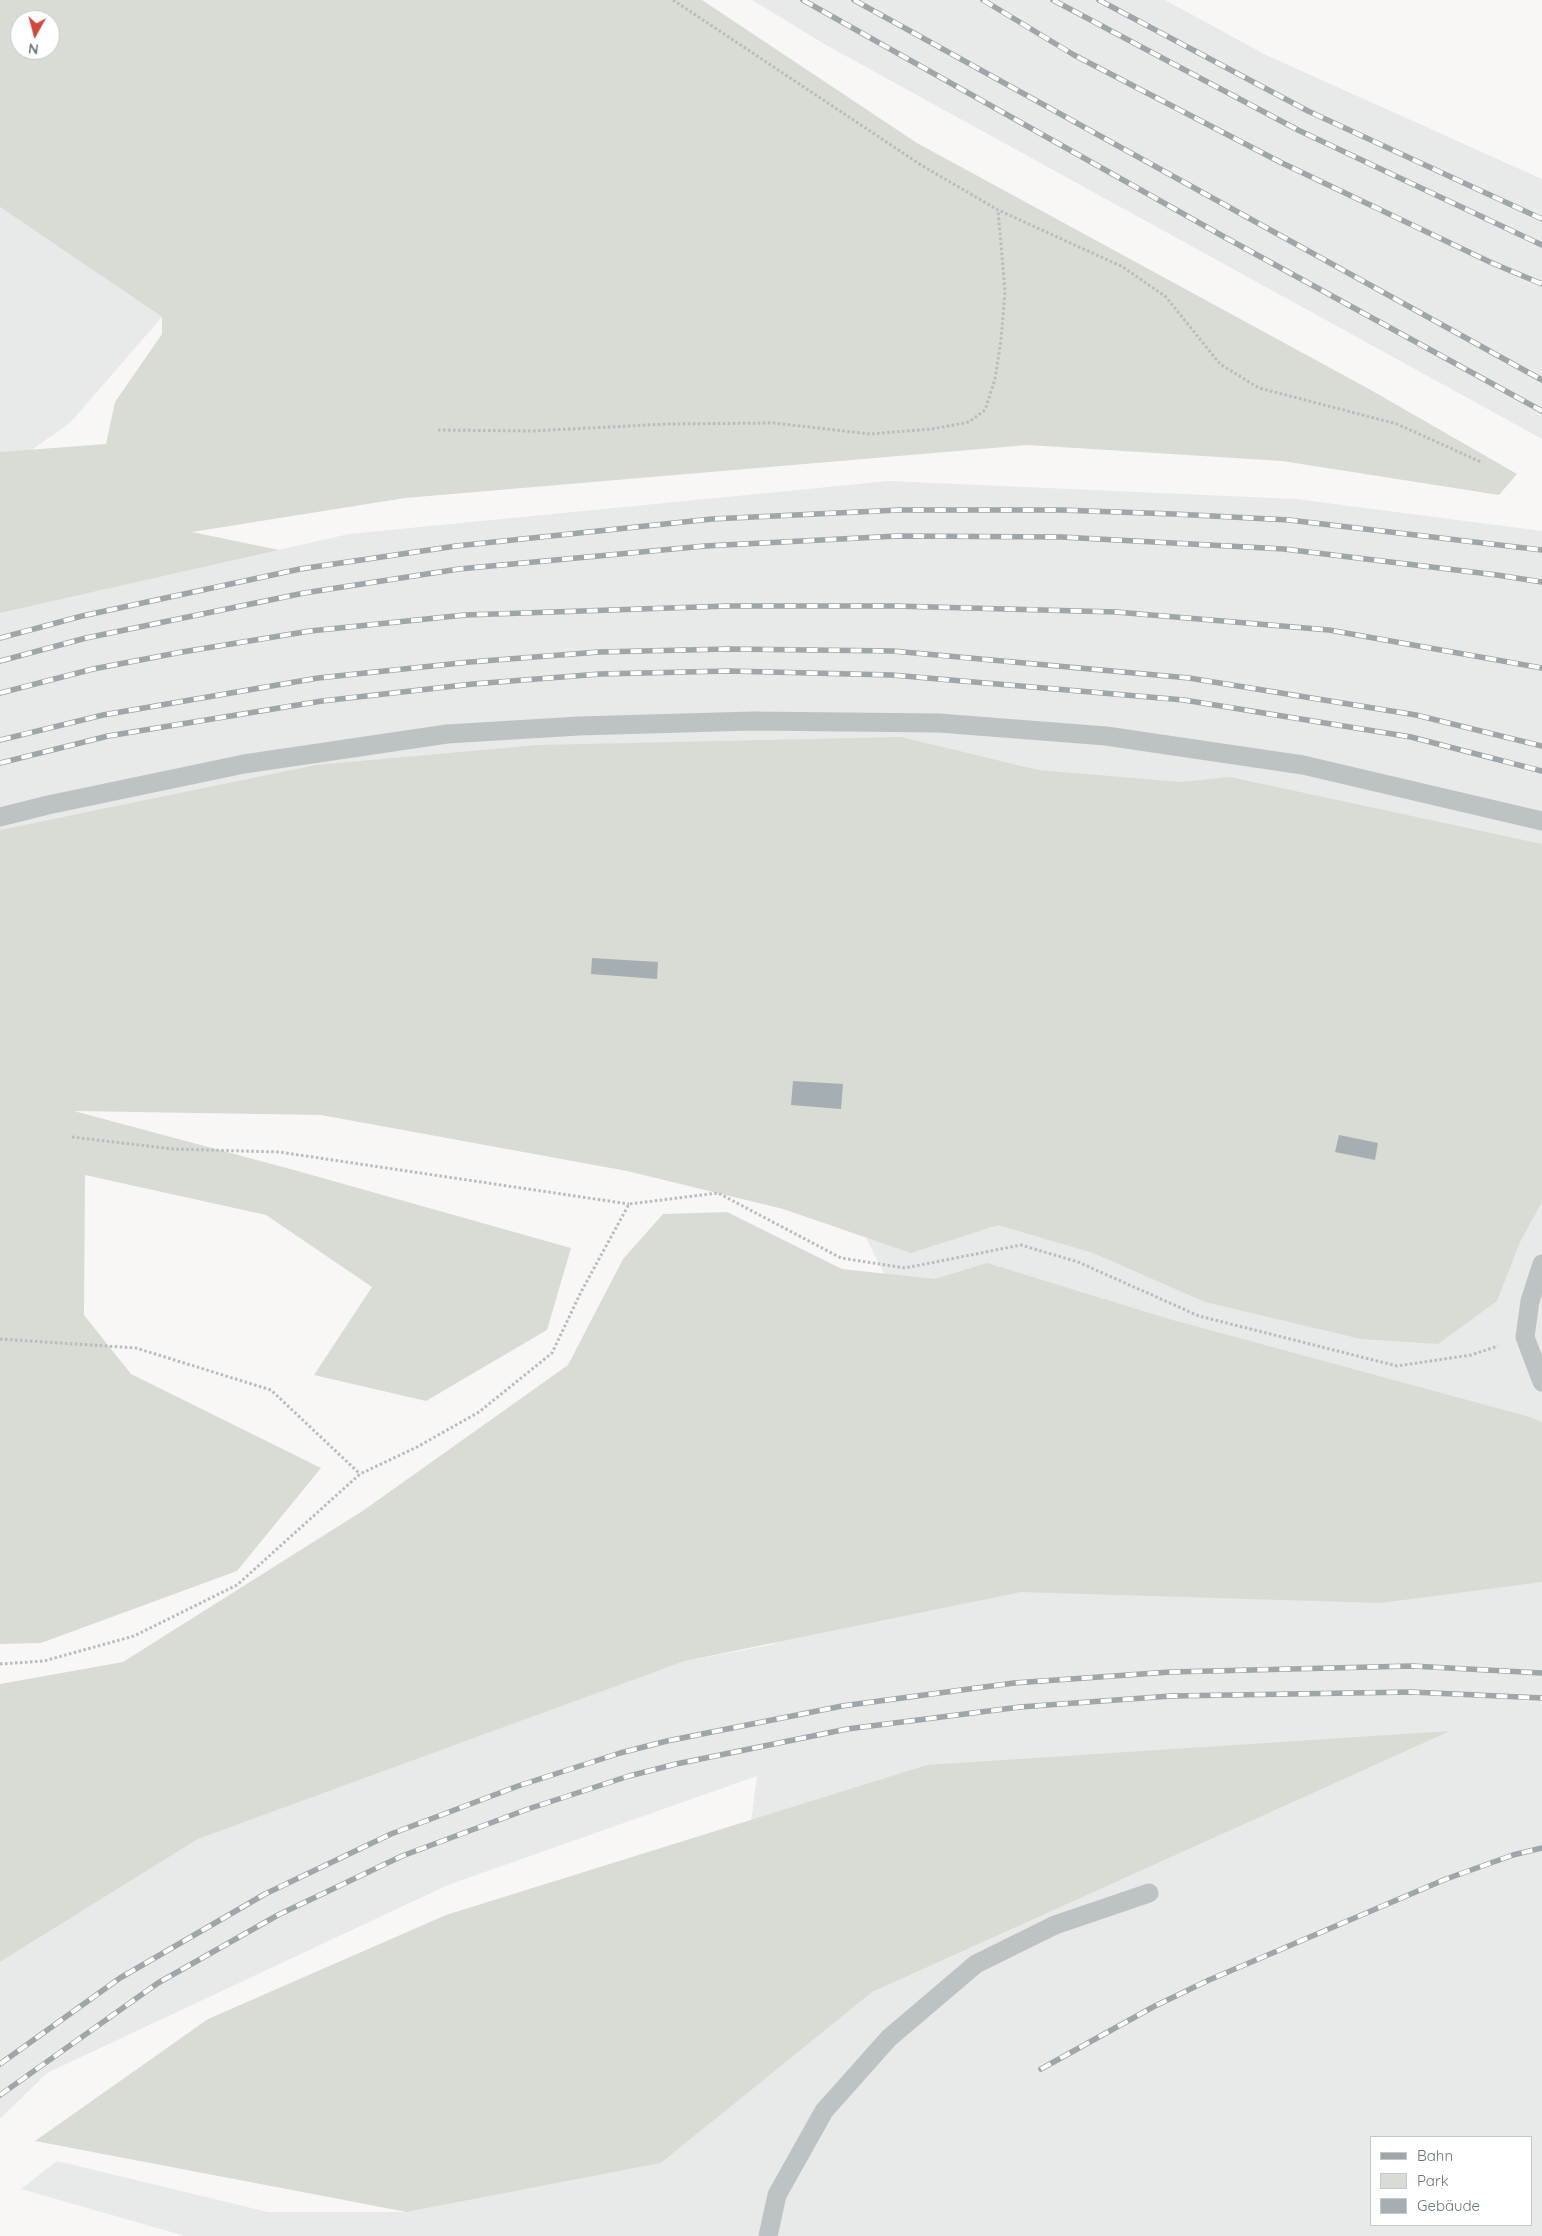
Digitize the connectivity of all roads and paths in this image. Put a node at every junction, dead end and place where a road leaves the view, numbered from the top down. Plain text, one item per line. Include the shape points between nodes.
1 (673, 0) edge
2 (998, 210) junction
3 (438, 430) dead end
4 (1481, 462) dead end
5 (0, 817) edge
6 (1542, 821) edge
7 (72, 1137) dead end
8 (629, 1204) junction
9 (1542, 1264) edge
10 (1525, 1337) junction
11 (0, 1339) edge
12 (1542, 1382) edge
13 (360, 1474) junction
14 (0, 1664) edge
15 (1149, 1893) dead end
16 (768, 2236) edge

1 - 2 path via 921,166
2 - 3 path via 1005,291 1001,340 995,379 985,410 969,422 870,434 774,423 667,424 531,431
2 - 4 path via 1123,267 1166,297 1220,364 1260,388 1397,424
5 - 6 lane via 244,764 447,734 579,726 762,721 940,723 1106,736 1303,765
7 - 8 path via 173,1149 279,1152
8 - 10 path via 718,1193 841,1258 905,1268 1021,1245 1078,1262 1199,1316 1397,1366 1471,1354
8 - 13 path via 581,1292 552,1354 479,1412
9 - 10 lane via 1530,1301
10 - 12 lane
11 - 13 path via 136,1348 271,1390
13 - 14 path via 237,1586 134,1636 44,1661
15 - 16 lane via 1055,1925 976,1964 889,2038 824,2111 776,2195

